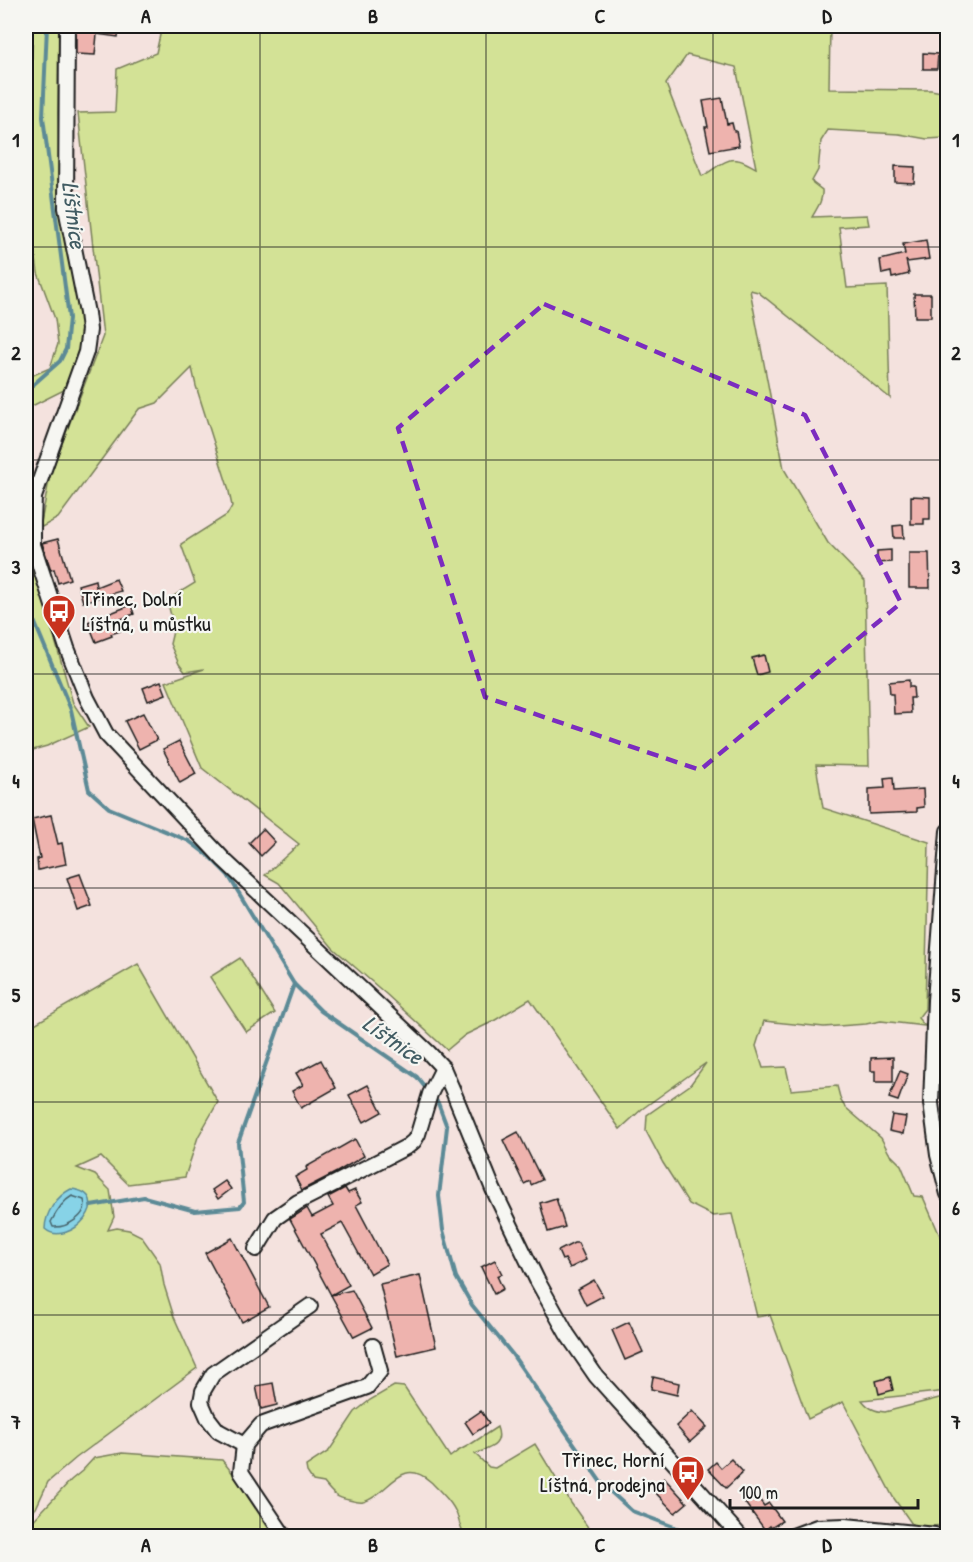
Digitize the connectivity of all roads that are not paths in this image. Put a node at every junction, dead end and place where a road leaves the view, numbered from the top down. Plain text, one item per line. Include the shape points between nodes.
1 (67, 26) edge
2 (948, 831) edge
3 (947, 844) edge
4 (443, 1068) junction
5 (948, 1194) edge
6 (256, 1249) dead end
7 (310, 1306) dead end
8 (373, 1346) dead end
9 (244, 1445) junction
10 (938, 1535) edge
11 (284, 1536) edge
12 (740, 1536) edge
13 (794, 1536) edge

1 - 4 street via 66,208 89,330 86,352 34,497 33,522 33,545 67,648 106,734 224,860
2 - 3 street
3 - 5 street via 931,1103
4 - 6 street via 414,1141 298,1202 275,1218
4 - 12 street via 493,1189 567,1334 596,1376
7 - 9 street via 213,1374 202,1391 201,1402 213,1425
8 - 9 street via 381,1371 367,1387 261,1425
9 - 11 street via 241,1472
10 - 13 street via 846,1526 817,1527

